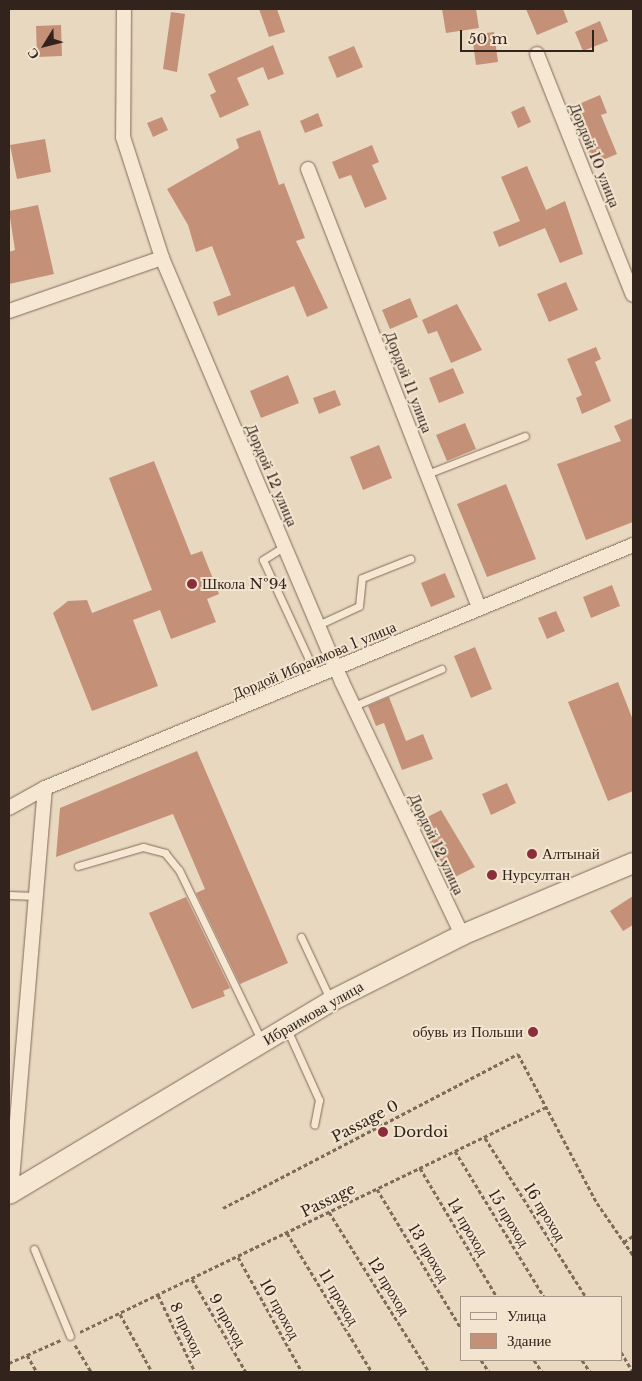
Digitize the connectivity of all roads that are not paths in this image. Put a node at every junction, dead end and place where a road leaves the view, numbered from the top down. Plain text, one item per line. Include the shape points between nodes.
1 (124, 9) edge
2 (537, 54) dead end
3 (308, 169) dead end
4 (162, 258) junction
5 (633, 295) edge
6 (9, 311) edge
7 (525, 436) dead end
8 (427, 474) junction
9 (633, 545) edge
10 (285, 546) junction
11 (410, 559) dead end
12 (479, 608) junction
13 (318, 625) junction
14 (337, 669) junction
15 (441, 669) dead end
16 (317, 677) junction
17 (354, 706) junction
18 (45, 788) junction
19 (9, 808) edge
20 (633, 864) edge
21 (78, 866) dead end
22 (9, 896) edge
23 (36, 896) junction
24 (462, 935) junction
25 (301, 937) dead end
26 (331, 1001) junction
27 (286, 1028) junction
28 (262, 1042) junction
29 (314, 1125) dead end
30 (12, 1142) edge
31 (10, 1193) edge
32 (34, 1249) dead end
33 (70, 1336) road end

1 - 4 street, Дордой 12 улица via 122,136
2 - 5 street, Дордой 10 улица
3 - 8 street, Дордой 11 улица
4 - 6 street
4 - 10 street, Дордой 12 улица
7 - 8 lane
8 - 12 street, Дордой 11 улица
9 - 12 street, Дордой Ибраимова 1 улица
10 - 13 street, Дордой 12 улица
10 - 16 lane via 263,560
11 - 13 lane via 362,578 359,606
12 - 14 street, Дордой Ибраимова 1 улица
13 - 14 street, Дордой 12 улица
14 - 16 street, Дордой Ибраимова 1 улица
14 - 17 street, Дордой 12 улица
15 - 17 lane
16 - 18 street, Дордой Ибраимова 1 улица
17 - 24 street, Дордой 12 улица
18 - 19 street, Дордой Ибраимова 1 улица
18 - 23 street
20 - 24 main road, Ибраимова улица
21 - 28 lane via 144,847 165,853 179,870
22 - 23 lane
23 - 30 street
24 - 26 main road, Ибраимова улица
25 - 26 lane
26 - 27 main road, Ибраимова улица
27 - 28 main road, Ибраимова улица
27 - 29 lane via 319,1100
28 - 31 main road, Ибраимова улица
30 - 31 street
32 - 33 lane

